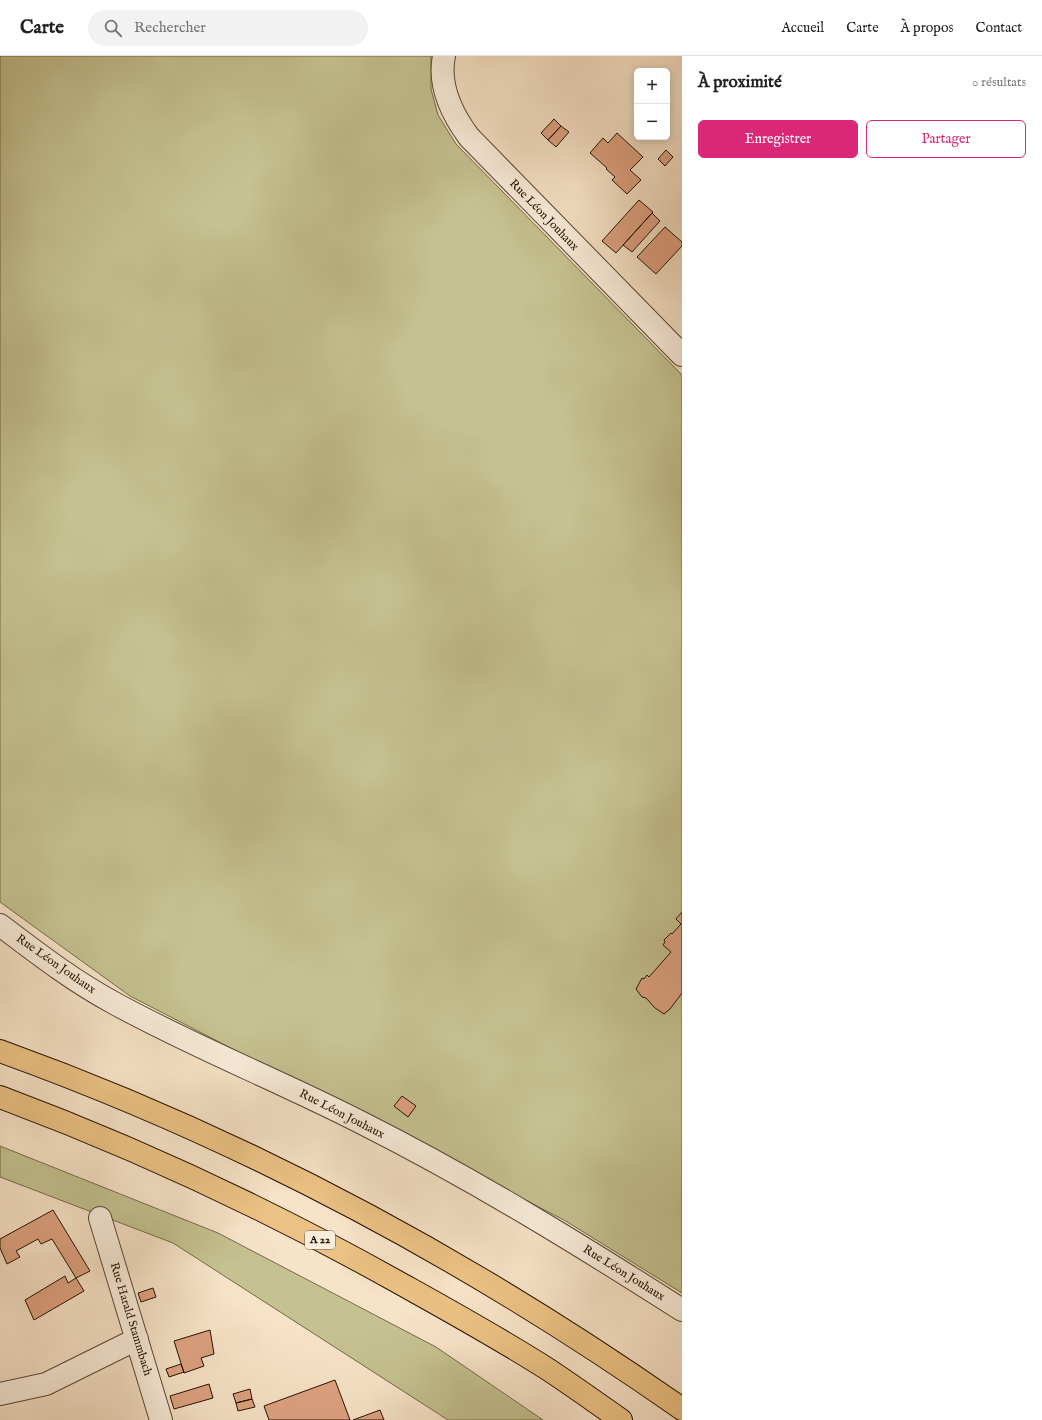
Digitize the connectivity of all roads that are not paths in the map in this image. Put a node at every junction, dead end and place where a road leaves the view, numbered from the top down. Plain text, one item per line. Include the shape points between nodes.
1 (444, 56) edge
2 (682, 355) edge
3 (0, 925) edge
4 (0, 1051) edge
5 (0, 1097) edge
6 (100, 1218) dead end
7 (682, 1310) edge
8 (137, 1339) junction
9 (0, 1394) edge
10 (682, 1409) edge
11 (161, 1420) edge
12 (621, 1420) edge

1 - 2 street, Rue Léon Jouhaux via 443,77 448,99 453,113 468,137
3 - 7 street, Rue Léon Jouhaux via 56,967 112,1002 336,1110 464,1177 569,1238
4 - 10 highway via 180,1124 322,1193 470,1272 571,1333
5 - 12 highway, A 22 via 170,1167 309,1233 471,1322
6 - 8 street, Rue Harald Stammbach
8 - 9 street via 46,1384
8 - 11 street, Rue Harald Stammbach

